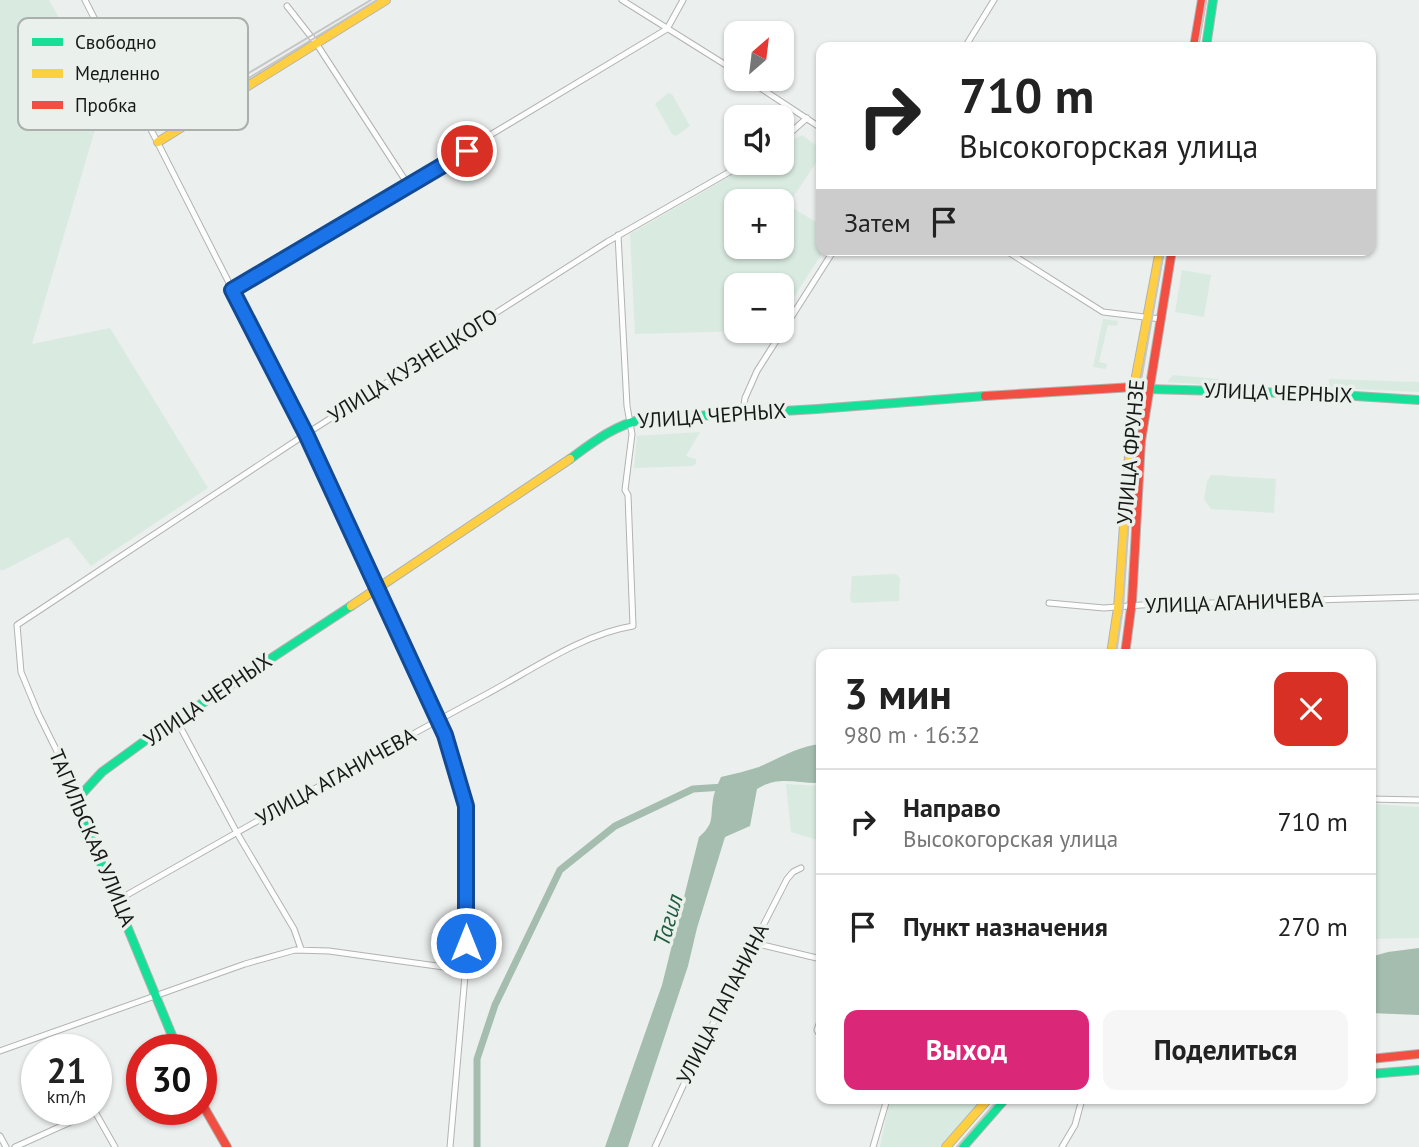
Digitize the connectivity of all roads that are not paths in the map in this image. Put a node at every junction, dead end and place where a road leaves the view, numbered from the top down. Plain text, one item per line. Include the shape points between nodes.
1 (85, 0) edge
2 (386, 0) edge
3 (622, 0) edge
4 (683, 0) edge
5 (994, 0) edge
6 (1202, 0) edge
7 (1213, 0) edge
8 (287, 6) dead end
9 (94, 18) edge
10 (667, 29) junction
11 (968, 42) edge
12 (1195, 42) edge
13 (1207, 42) edge
14 (316, 43) junction
15 (724, 64) edge
16 (248, 86) edge
17 (765, 91) edge
18 (807, 118) junction
19 (816, 124) edge
20 (794, 129) edge
21 (151, 130) edge
22 (177, 130) edge
23 (158, 142) junction
24 (724, 175) edge
25 (409, 186) junction
26 (618, 235) junction
27 (830, 256) edge
28 (1014, 256) edge
29 (1159, 256) edge
30 (1171, 256) edge
31 (232, 290) junction
32 (1148, 318) junction
33 (1160, 319) junction
34 (1135, 387) junction
35 (1148, 389) junction
36 (1419, 400) edge
37 (743, 412) junction
38 (630, 422) junction
39 (306, 434) junction
40 (376, 589) junction
41 (1419, 597) edge
42 (1049, 603) dead end
43 (1132, 606) junction
44 (1118, 608) junction
45 (17, 625) joint
46 (1112, 649) edge
47 (1126, 649) edge
48 (438, 720) junction
49 (177, 721) junction
50 (79, 796) junction
51 (1376, 799) edge
52 (1419, 800) edge
53 (237, 833) junction
54 (801, 868) dead end
55 (118, 900) junction
56 (754, 943) junction
57 (301, 949) junction
58 (816, 958) edge
59 (466, 964) junction
60 (156, 995) junction
61 (171, 1034) edge
62 (0, 1051) edge
63 (1419, 1054) edge
64 (1376, 1058) edge
65 (1419, 1070) edge
66 (1376, 1074) edge
67 (886, 1104) edge
68 (984, 1104) edge
69 (1001, 1104) edge
70 (1080, 1104) edge
71 (62, 1125) edge
72 (103, 1125) edge
73 (214, 1125) edge
74 (0, 1136) edge
75 (6, 1147) edge
76 (15, 1147) edge
77 (115, 1147) edge
78 (227, 1147) edge
79 (449, 1147) edge
80 (654, 1147) edge
81 (873, 1147) edge
82 (946, 1147) edge
83 (962, 1147) edge
84 (1062, 1147) edge

1 - 9 street
2 - 14 main road
3 - 10 street
4 - 10 street
5 - 11 street
6 - 12 main road
7 - 13 main road
8 - 14 street
10 - 15 street
10 - 25 street
14 - 16 main road
14 - 25 street
17 - 18 street
18 - 19 street
18 - 20 street
21 - 23 street
22 - 23 main road
23 - 31 street
24 - 26 street, УЛИЦА КУЗНЕЦКОГО
25 - 31 street
26 - 38 street
26 - 39 street, УЛИЦА КУЗНЕЦКОГО
27 - 37 street via 757,371
28 - 32 street via 1097,309
29 - 32 main road, УЛИЦА ФРУНЗЕ
30 - 33 main road, УЛИЦА ФРУНЗЕ
31 - 39 street
32 - 33 street
32 - 34 main road, УЛИЦА ФРУНЗЕ
33 - 35 main road, УЛИЦА ФРУНЗЕ
34 - 35 main road, УЛИЦА ЧЕРНЫХ
34 - 37 main road, УЛИЦА ЧЕРНЫХ
34 - 44 main road, УЛИЦА ФРУНЗЕ
35 - 36 main road, УЛИЦА ЧЕРНЫХ
35 - 43 main road, УЛИЦА ФРУНЗЕ
37 - 38 main road, УЛИЦА ЧЕРНЫХ
38 - 40 main road, УЛИЦА ЧЕРНЫХ via 610,430
38 - 48 street, УЛИЦА АГАНИЧЕВА via 625,490 633,626 610,629
39 - 40 street
39 - 45 street, УЛИЦА КУЗНЕЦКОГО
40 - 48 street
40 - 49 main road, УЛИЦА ЧЕРНЫХ
41 - 43 street, УЛИЦА АГАНИЧЕВА
42 - 44 street, УЛИЦА АГАНИЧЕВА
43 - 44 street, УЛИЦА АГАНИЧЕВА
43 - 47 main road, УЛИЦА ФРУНЗЕ
44 - 46 main road, УЛИЦА ФРУНЗЕ
45 - 50 street, ТАГИЛЬСКАЯ УЛИЦА via 21,672
48 - 53 street, УЛИЦА АГАНИЧЕВА
48 - 59 street via 466,806
49 - 50 main road, УЛИЦА ЧЕРНЫХ via 96,776
49 - 53 street
50 - 55 main road, ТАГИЛЬСКАЯ УЛИЦА via 82,817
51 - 52 street
53 - 55 street, УЛИЦА АГАНИЧЕВА
53 - 57 street via 294,929
54 - 56 street, УЛИЦА ПАПАНИНА via 787,878
55 - 60 main road, ТАГИЛЬСКАЯ УЛИЦА
56 - 58 street
56 - 80 street, УЛИЦА ПАПАНИНА
57 - 59 street via 451,968
57 - 60 street
59 - 79 street
60 - 61 main road, ТАГИЛЬСКАЯ УЛИЦА
60 - 62 street
63 - 64 main road
65 - 66 main road
67 - 81 street
68 - 82 main road
69 - 83 main road
70 - 84 street
71 - 76 street
72 - 77 street
73 - 78 main road
74 - 75 street

